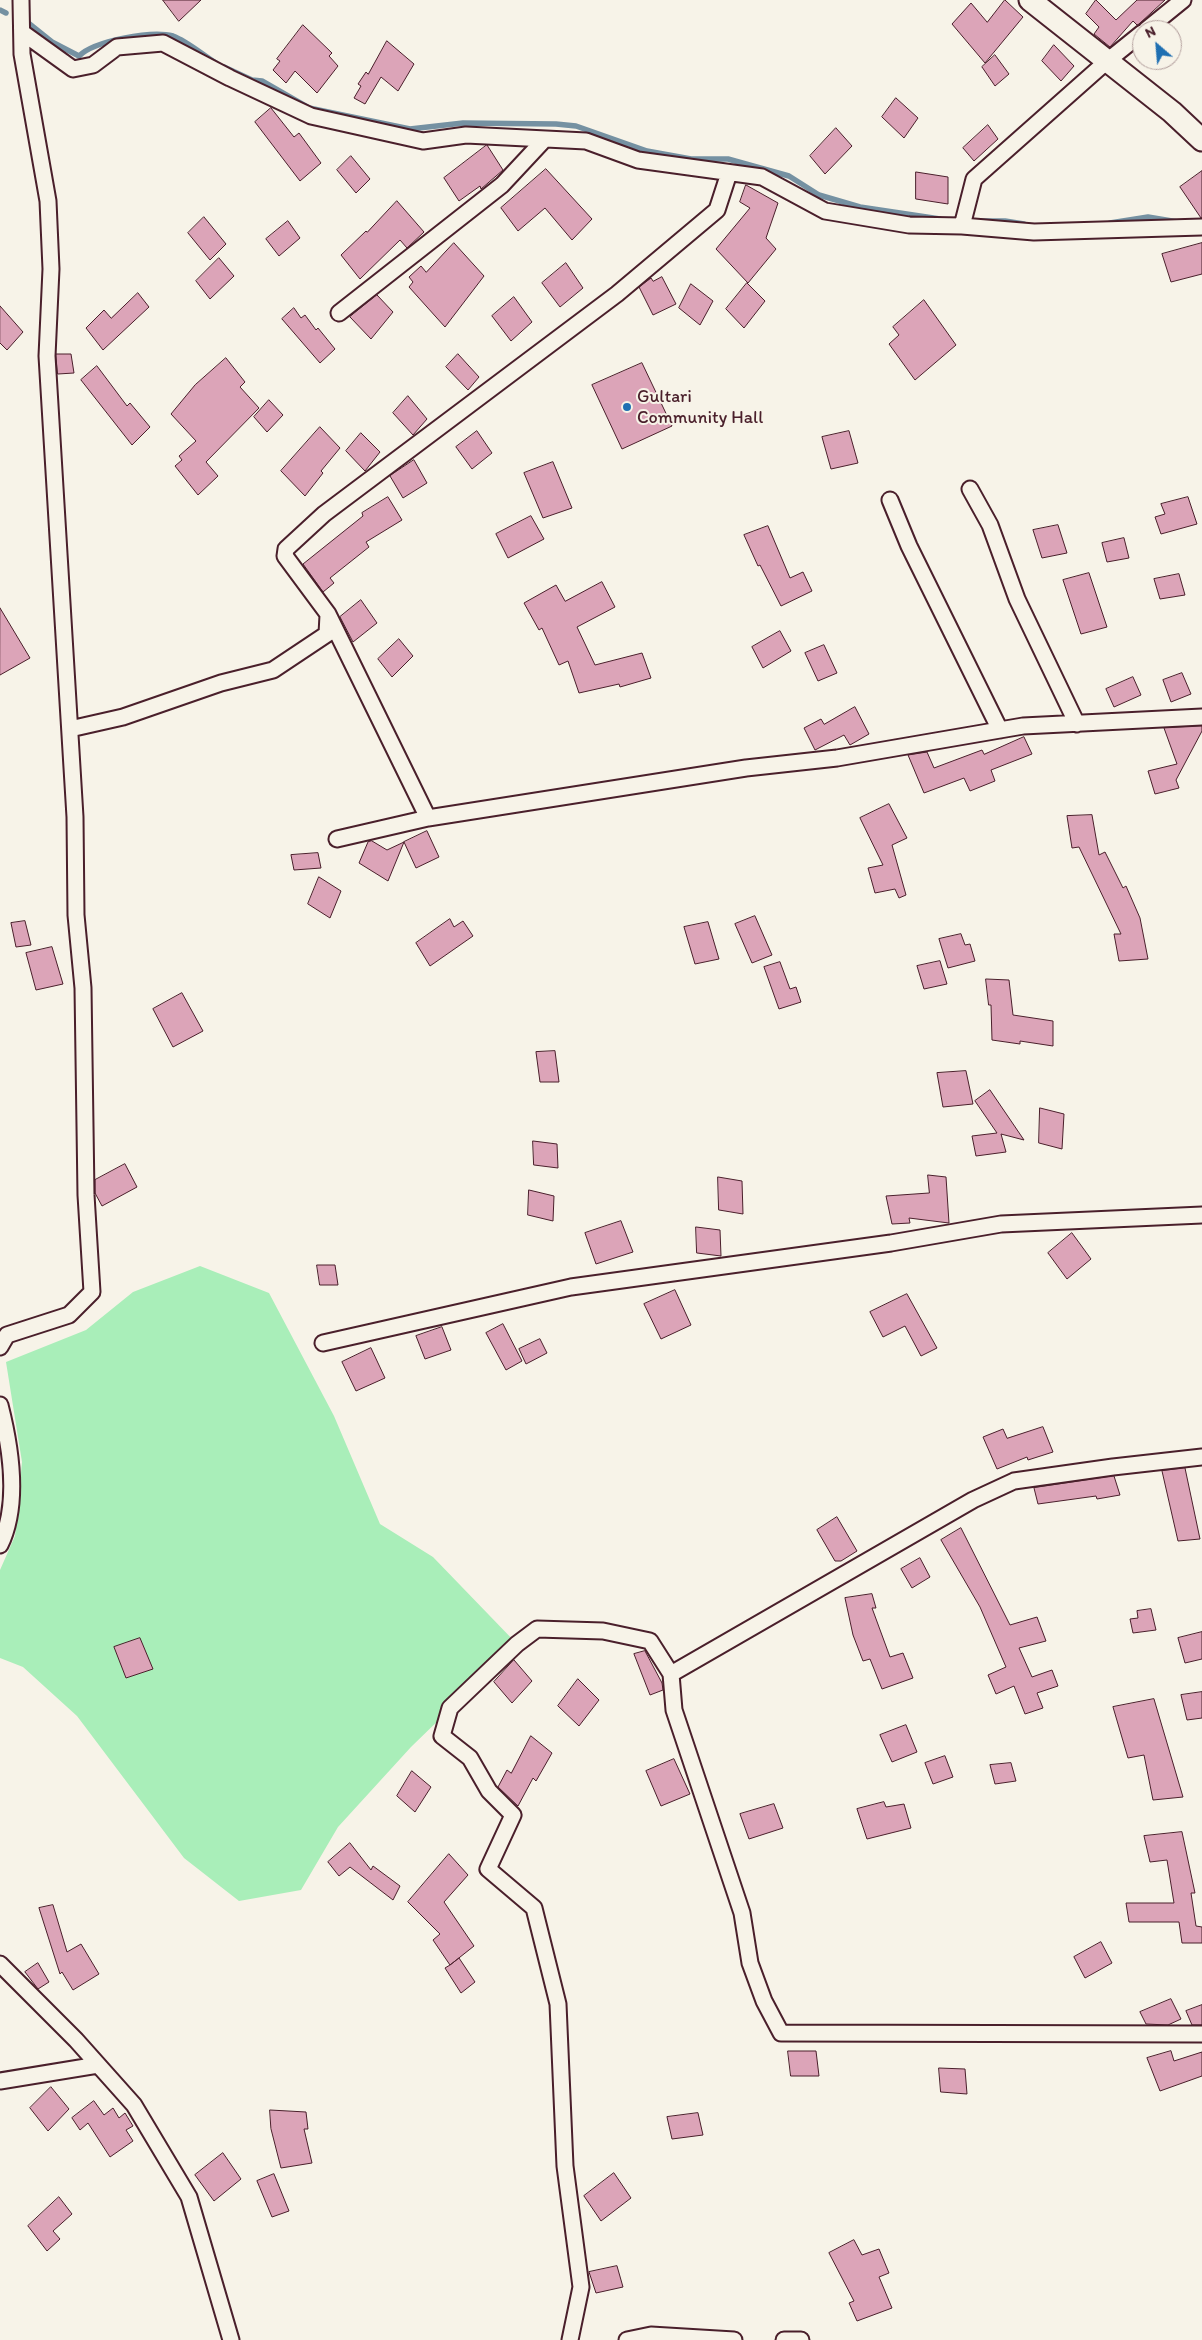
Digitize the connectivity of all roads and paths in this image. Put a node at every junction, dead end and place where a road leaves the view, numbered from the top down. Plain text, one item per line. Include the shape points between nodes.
1 (21, 0) edge
2 (1030, 0) edge
3 (1183, 0) edge
4 (1158, 20) edge
5 (23, 33) junction
6 (1132, 41) edge
7 (1106, 62) junction
8 (544, 140) junction
9 (1202, 140) edge
10 (729, 173) junction
11 (962, 226) junction
12 (1202, 227) edge
13 (339, 313) dead end
14 (970, 489) dead end
15 (890, 500) dead end
16 (328, 614) junction
17 (1202, 717) edge
18 (1077, 724) junction
19 (70, 729) junction
20 (1000, 730) junction
21 (428, 818) junction
22 (337, 839) dead end
23 (1202, 1215) edge
24 (323, 1343) dead end
25 (0, 1347) edge
26 (0, 1405) edge
27 (1202, 1458) edge
28 (0, 1546) edge
29 (671, 1674) junction
30 (0, 1964) edge
31 (1202, 2034) edge
32 (98, 2066) junction
33 (0, 2081) edge
34 (231, 2340) edge
35 (570, 2340) edge
36 (627, 2340) edge
37 (734, 2340) edge
38 (784, 2340) edge
39 (801, 2340) edge

1 - 5 street
2 - 7 street
3 - 4 street
5 - 8 street via 73,68 93,65 117,47 164,43 311,116 423,142 466,135
5 - 19 street via 22,54 48,200 51,269 47,356
6 - 7 street
7 - 9 street via 1172,112
7 - 11 street via 974,179
8 - 10 street via 586,142 638,160
8 - 13 street via 502,185
10 - 11 street via 762,177 825,211 909,225
10 - 16 street via 717,210 617,294 331,508 286,549 285,556
11 - 12 street via 1034,232
14 - 18 street via 990,525 1017,599
15 - 20 street via 909,546
16 - 19 street via 327,634 273,670 221,683 123,717
16 - 21 street
17 - 18 street
18 - 20 street
19 - 25 street via 76,915 83,988 86,1195 92,1292 69,1315 8,1335
20 - 21 street via 837,758 746,768
21 - 22 street
23 - 24 street via 1001,1224 873,1246 571,1287
26 - 28 street via 7,1431 11,1480 8,1530
27 - 29 street via 1113,1466 1014,1481 973,1500
29 - 31 street via 674,1710 742,1913 750,1964 781,2033
29 - 35 street via 650,1641 603,1631 537,1630 517,1644 450,1708 442,1736 470,1758 489,1791 513,1815 488,1869 534,1908 558,2004 565,2166 581,2287
30 - 32 street
32 - 33 street
32 - 34 street via 134,2105 189,2197
36 - 37 street via 651,2335
38 - 39 street

